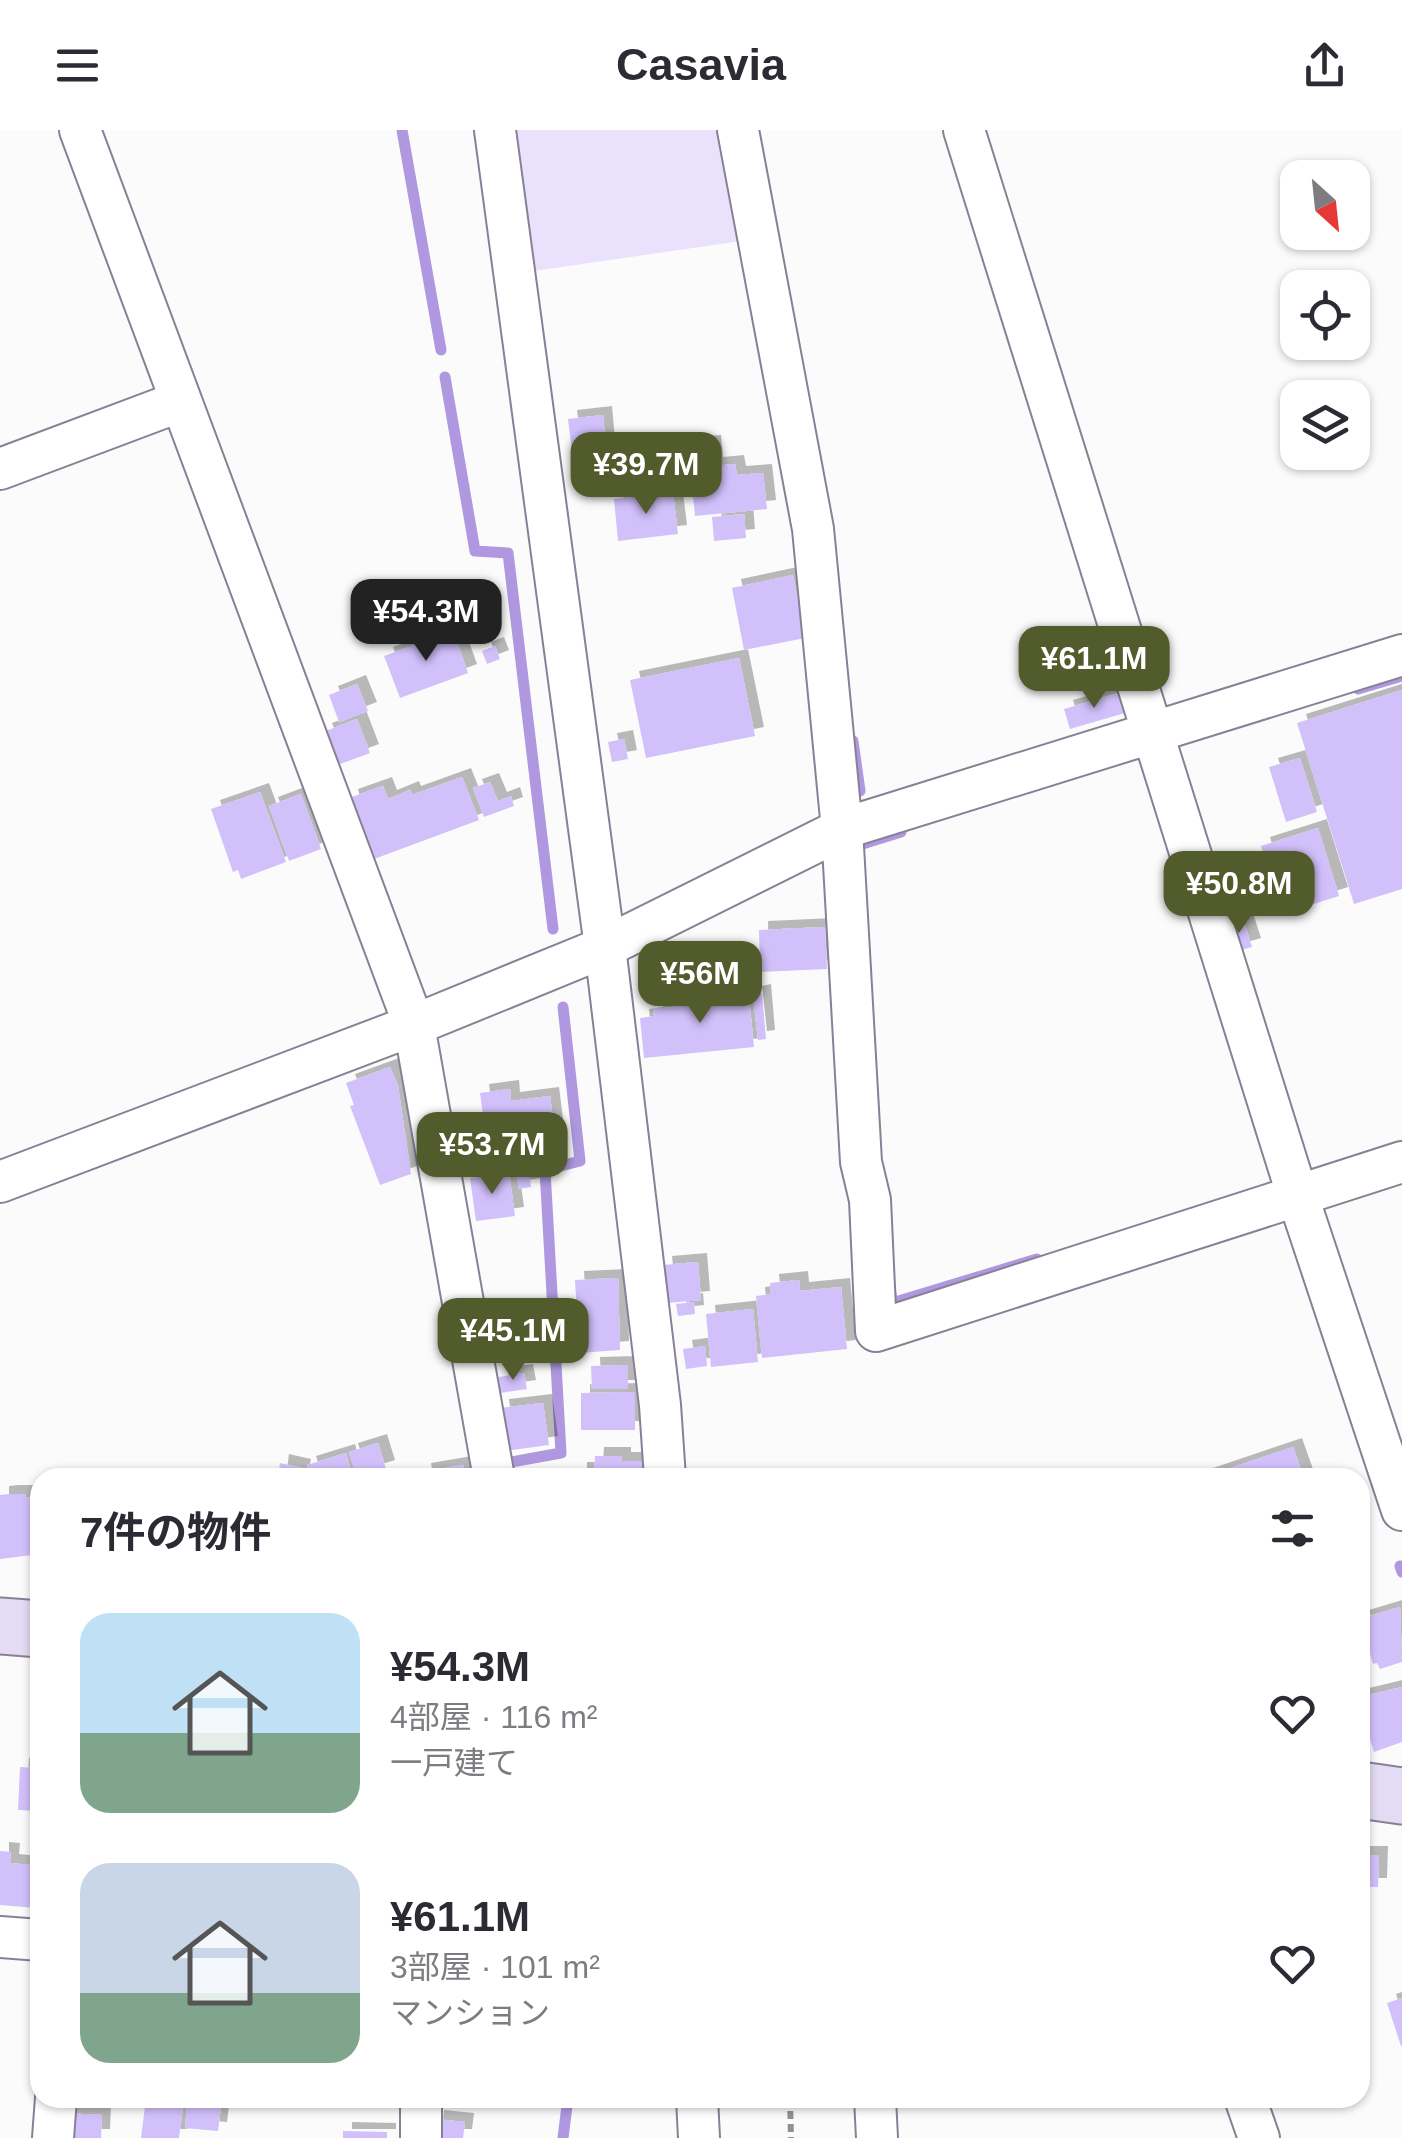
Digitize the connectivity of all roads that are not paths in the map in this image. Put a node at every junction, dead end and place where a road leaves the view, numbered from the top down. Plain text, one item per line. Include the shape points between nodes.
1 (80, 130) edge
2 (496, 130) edge
3 (738, 130) edge
4 (964, 130) edge
5 (181, 401) junction
6 (0, 468) edge
7 (1402, 654) edge
8 (1152, 734) junction
9 (842, 829) junction
10 (606, 948) junction
11 (414, 1026) junction
12 (1402, 1162) edge
13 (0, 1182) edge
14 (1297, 1194) junction
15 (492, 1468) edge
16 (663, 1468) edge
17 (1402, 1510) edge
18 (0, 1626) edge
19 (30, 1628) edge
20 (1370, 1791) edge
21 (1402, 1796) edge
22 (0, 1937) edge
23 (30, 1939) edge
24 (55, 2108) edge
25 (421, 2108) edge
26 (698, 2108) edge
27 (876, 2108) edge
28 (1249, 2108) edge
29 (53, 2138) edge
30 (421, 2138) edge
31 (699, 2138) edge
32 (877, 2138) edge
33 (1260, 2138) edge

1 - 5 street
2 - 10 street
3 - 9 street via 813,529
4 - 8 street
5 - 6 street
5 - 11 street
7 - 8 street
8 - 9 street
8 - 14 street
9 - 10 street
9 - 14 street via 876,1330
10 - 11 street
10 - 16 street
11 - 13 street
11 - 15 street
12 - 14 street
14 - 17 street
18 - 19 main road
20 - 21 main road
22 - 23 street
24 - 29 street
25 - 30 street
26 - 31 street
27 - 32 street
28 - 33 street

